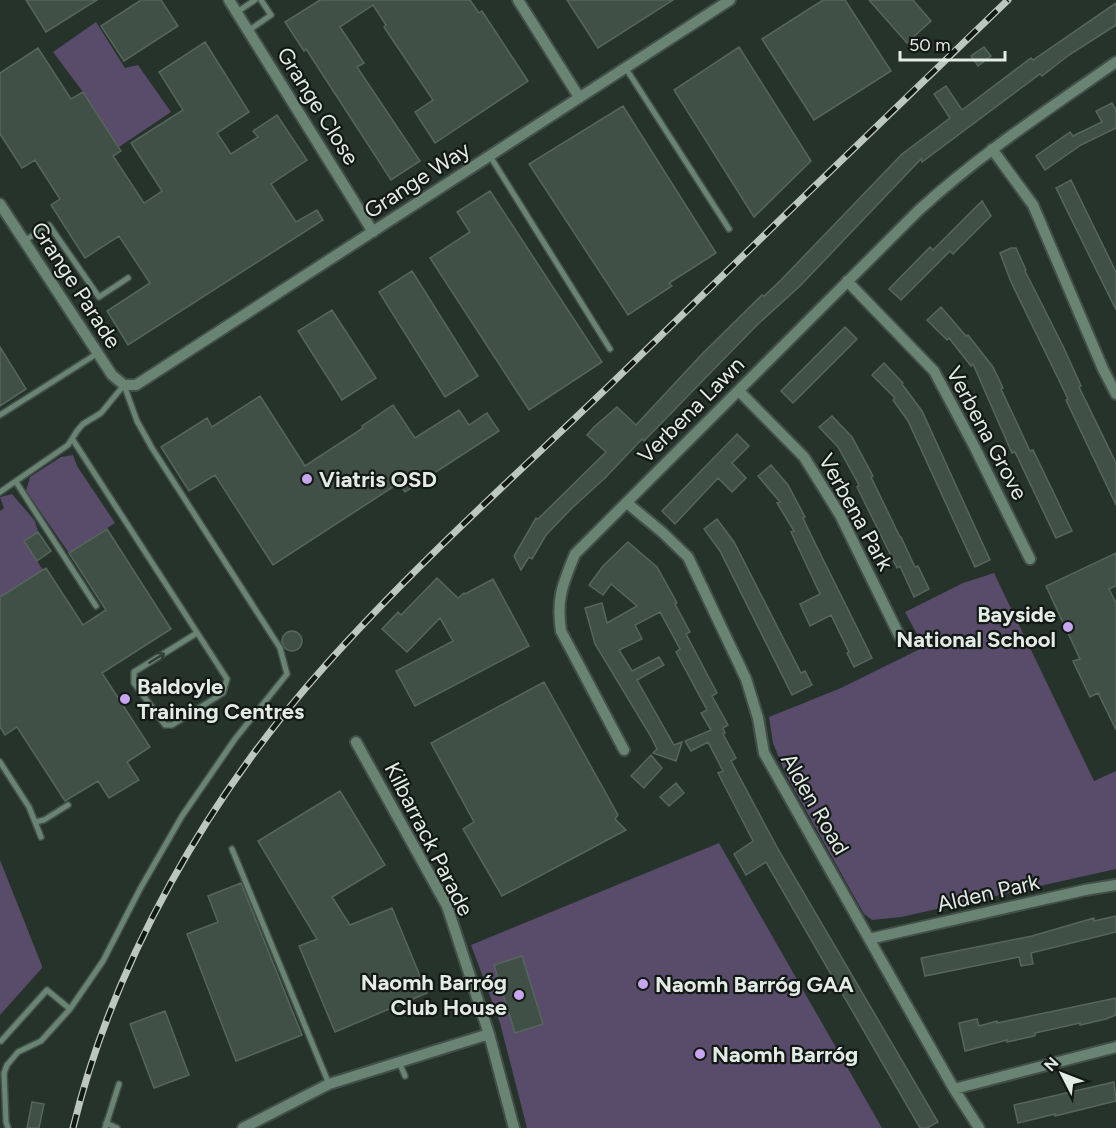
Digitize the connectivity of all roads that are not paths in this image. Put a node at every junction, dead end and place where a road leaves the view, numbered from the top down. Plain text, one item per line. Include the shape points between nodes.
1 (229, 0) edge
2 (255, 0) edge
3 (261, 0) edge
4 (518, 0) edge
5 (730, 0) edge
6 (237, 12) junction
7 (249, 31) junction
8 (1116, 62) edge
9 (625, 67) junction
10 (579, 97) junction
11 (992, 149) junction
12 (490, 156) junction
13 (0, 204) edge
14 (729, 229) dead end
15 (374, 232) junction
16 (24, 241) junction
17 (128, 278) dead end
18 (847, 281) junction
19 (610, 349) dead end
20 (98, 353) junction
21 (124, 385) junction
22 (739, 390) junction
23 (1116, 394) edge
24 (0, 415) edge
25 (73, 440) junction
26 (16, 482) junction
27 (0, 492) edge
28 (627, 503) junction
29 (1030, 559) dead end
30 (96, 606) dead end
31 (197, 633) junction
32 (900, 637) dead end
33 (356, 742) dead end
34 (624, 750) dead end
35 (0, 762) edge
36 (68, 806) dead end
37 (35, 822) junction
38 (41, 837) dead end
39 (232, 849) dead end
40 (1116, 885) edge
41 (869, 939) junction
42 (70, 1009) junction
43 (489, 1034) junction
44 (2, 1041) dead end
45 (1116, 1047) edge
46 (399, 1062) junction
47 (405, 1076) dead end
48 (119, 1084) dead end
49 (329, 1084) junction
50 (954, 1089) junction
51 (106, 1125) edge
52 (8, 1128) edge
53 (117, 1128) edge
54 (243, 1128) edge
55 (514, 1128) edge
56 (979, 1128) edge

1 - 6 street, Grange Close
2 - 6 lane
3 - 7 lane via 271,15
4 - 10 street
5 - 9 street, Grange Way
6 - 7 street, Grange Close
7 - 15 street, Grange Close
8 - 11 street, Verbena Lawn
9 - 10 street, Grange Way
9 - 14 lane
10 - 12 street, Grange Way
11 - 18 street, Verbena Lawn via 954,178
11 - 23 street via 1033,205
12 - 15 street, Grange Way
12 - 19 lane
13 - 16 street, Grange Parade
15 - 21 street, Grange Way via 153,376 136,385
16 - 17 lane via 49,225 99,297
16 - 20 street, Grange Parade
18 - 22 street, Verbena Lawn
18 - 29 street, Verbena Grove via 934,371
20 - 21 street, Grange Parade via 112,375
20 - 24 lane
21 - 25 lane via 101,413 83,424
21 - 42 lane via 152,448 280,648 287,674 235,739 182,816 103,961
22 - 28 street, Verbena Lawn
22 - 32 street, Verbena Park via 804,457 840,515
25 - 26 lane
25 - 31 lane
26 - 27 lane
26 - 30 lane
28 - 34 street, Verbena Lawn via 575,554 560,593 558,610 561,631
28 - 41 street, Alden Road via 688,557 747,679 764,753
31 -> 31 lane via 227,679 226,686 223,693 172,725 165,725 134,683 134,672
33 - 43 street, Kilbarrack Parade via 447,906
35 - 37 lane
36 - 37 lane
37 - 38 lane
39 - 49 lane
40 - 41 street, Alden Park
41 - 50 street, Alden Road
42 - 44 lane via 47,990
42 - 52 lane via 41,1041 18,1052 7,1065 4,1073
43 - 46 street
43 - 55 street, Kilbarrack Parade
45 - 50 street
46 - 47 lane
46 - 49 street
48 - 51 lane
49 - 54 street
50 - 56 street, Alden Road
51 - 53 lane

